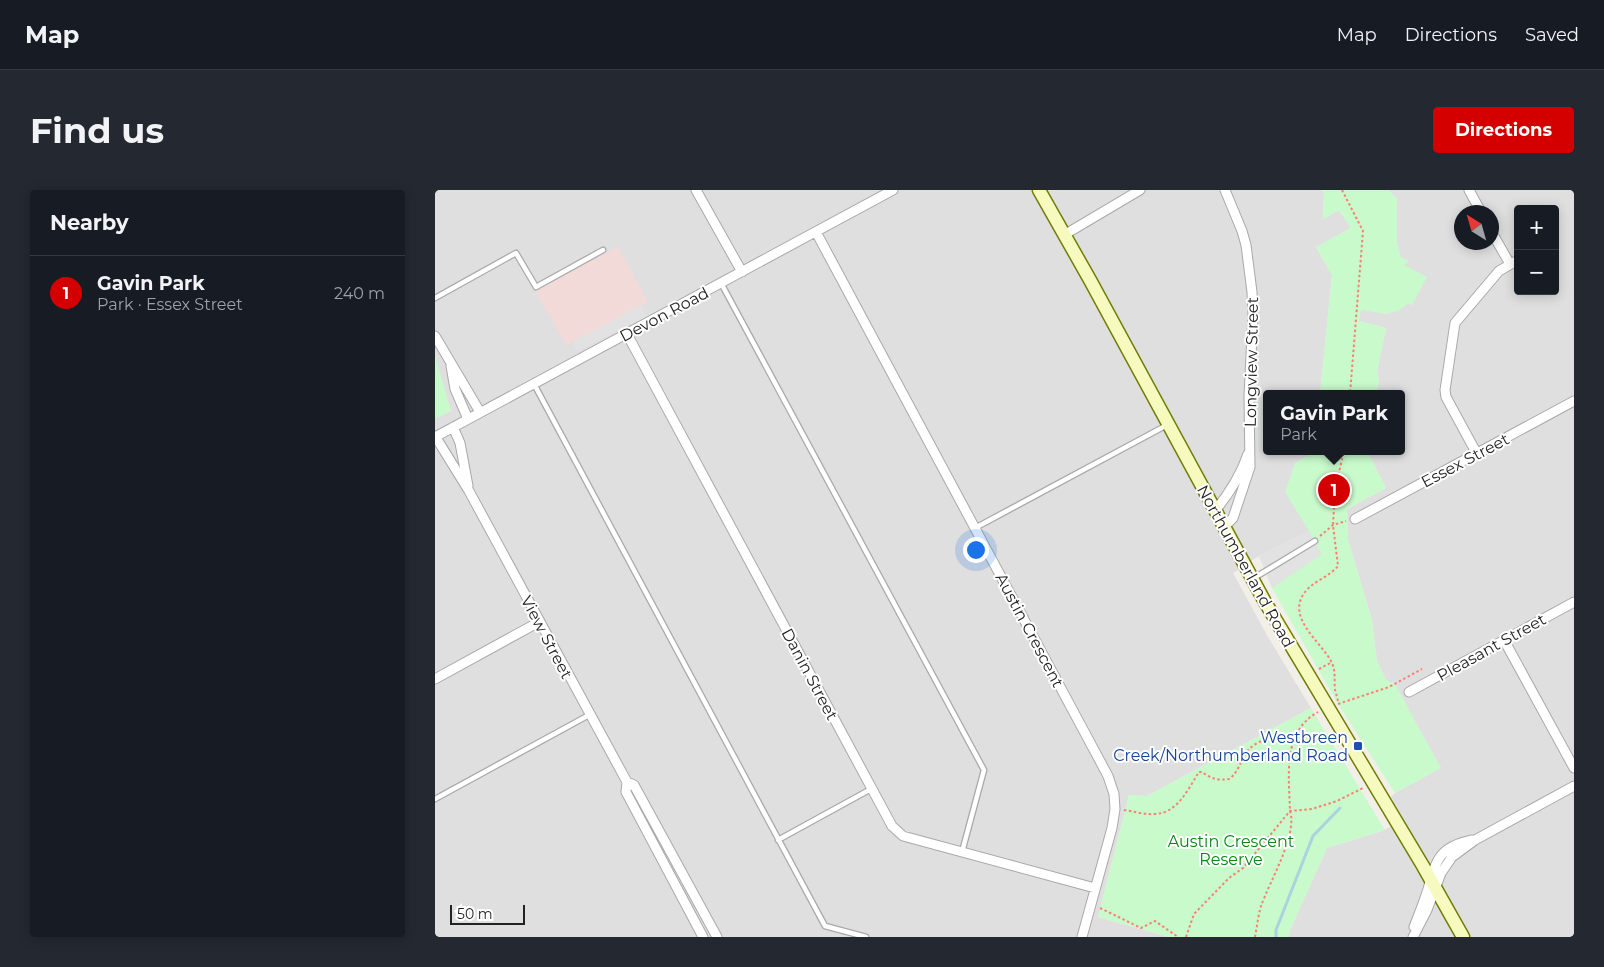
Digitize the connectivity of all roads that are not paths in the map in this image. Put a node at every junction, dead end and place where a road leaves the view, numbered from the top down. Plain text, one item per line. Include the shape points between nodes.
1 (696, 190) edge
2 (893, 190) edge
3 (1039, 190) edge
4 (1140, 190) edge
5 (1225, 190) edge
6 (1469, 190) edge
7 (1477, 205) edge
8 (816, 232) junction
9 (1064, 235) junction
10 (1499, 241) edge
11 (603, 250) dead end
12 (1514, 262) edge
13 (741, 272) junction
14 (721, 283) junction
15 (435, 298) edge
16 (627, 334) junction
17 (435, 336) edge
18 (450, 363) junction
19 (534, 384) junction
20 (1574, 401) edge
21 (480, 412) junction
22 (468, 419) junction
23 (1168, 424) junction
24 (453, 427) junction
25 (435, 436) edge
26 (1249, 449) junction
27 (1477, 454) junction
28 (469, 491) junction
29 (1215, 512) junction
30 (1355, 519) road end
31 (1223, 527) junction
32 (975, 528) junction
33 (1315, 541) road end
34 (1252, 579) junction
35 (1574, 602) edge
36 (539, 622) junction
37 (1504, 640) junction
38 (435, 678) edge
39 (1409, 692) dead end
40 (589, 715) junction
41 (1574, 768) edge
42 (627, 782) junction
43 (1574, 787) edge
44 (872, 788) junction
45 (435, 799) edge
46 (778, 840) junction
47 (1475, 840) junction
48 (962, 852) junction
49 (1430, 878) junction
50 (1095, 888) junction
51 (1436, 890) junction
52 (703, 937) edge
53 (717, 937) edge
54 (866, 937) edge
55 (1082, 937) edge
56 (1412, 937) edge
57 (1463, 937) edge

1 - 13 street
2 - 8 street, Devon Road
3 - 9 street, Northumberland Road
4 - 9 street
5 - 26 street, Longview Street via 1246,245 1252,292
6 - 7 street
8 - 13 street, Devon Road
8 - 32 street, Austin Crescent
9 - 23 street, Northumberland Road
10 - 12 street
11 - 15 lane via 536,287 516,253
12 - 27 street via 1499,271 1459,317 1453,329 1446,397
13 - 14 street, Devon Road
14 - 16 street, Devon Road
14 - 48 lane via 984,770
16 - 19 street, Devon Road
16 - 44 street, Danin Street
17 - 18 street
18 - 21 street
18 - 22 street via 455,389
19 - 21 street, Devon Road
19 - 46 lane
20 - 27 street, Essex Street
21 - 22 street, Devon Road
22 - 24 street, Devon Road
23 - 29 street, Northumberland Road
23 - 32 lane
24 - 25 street, Devon Road
24 - 28 street, View Street via 460,443
25 - 28 street, View Street
26 - 29 street, Longview Street via 1243,468
26 - 31 street, Longview Street via 1250,467 1233,518
27 - 30 street, Essex Street
28 - 36 street, View Street
29 - 31 street, Northumberland Road
31 - 34 street, Northumberland Road
32 - 50 street, Austin Crescent via 1108,776 1115,809
33 - 34 lane
34 - 49 street, Northumberland Road
35 - 37 street, Pleasant Street
36 - 38 street
36 - 40 street, View Street
37 - 39 street, Pleasant Street
37 - 41 street
40 - 42 street, View Street
40 - 45 lane
42 - 52 street, View Street via 626,792
42 - 53 street, View Street via 634,785
43 - 47 street
44 - 46 lane
44 - 48 street, Danin Street via 892,826 903,836
46 - 54 lane via 825,926
47 - 49 street via 1462,842 1446,851 1435,864
47 - 51 street via 1452,857 1441,873
48 - 50 street, Danin Street
49 - 51 street, Northumberland Road
49 - 56 street
50 - 55 street, Austin Crescent
51 - 56 street
51 - 57 street, Northumberland Road

